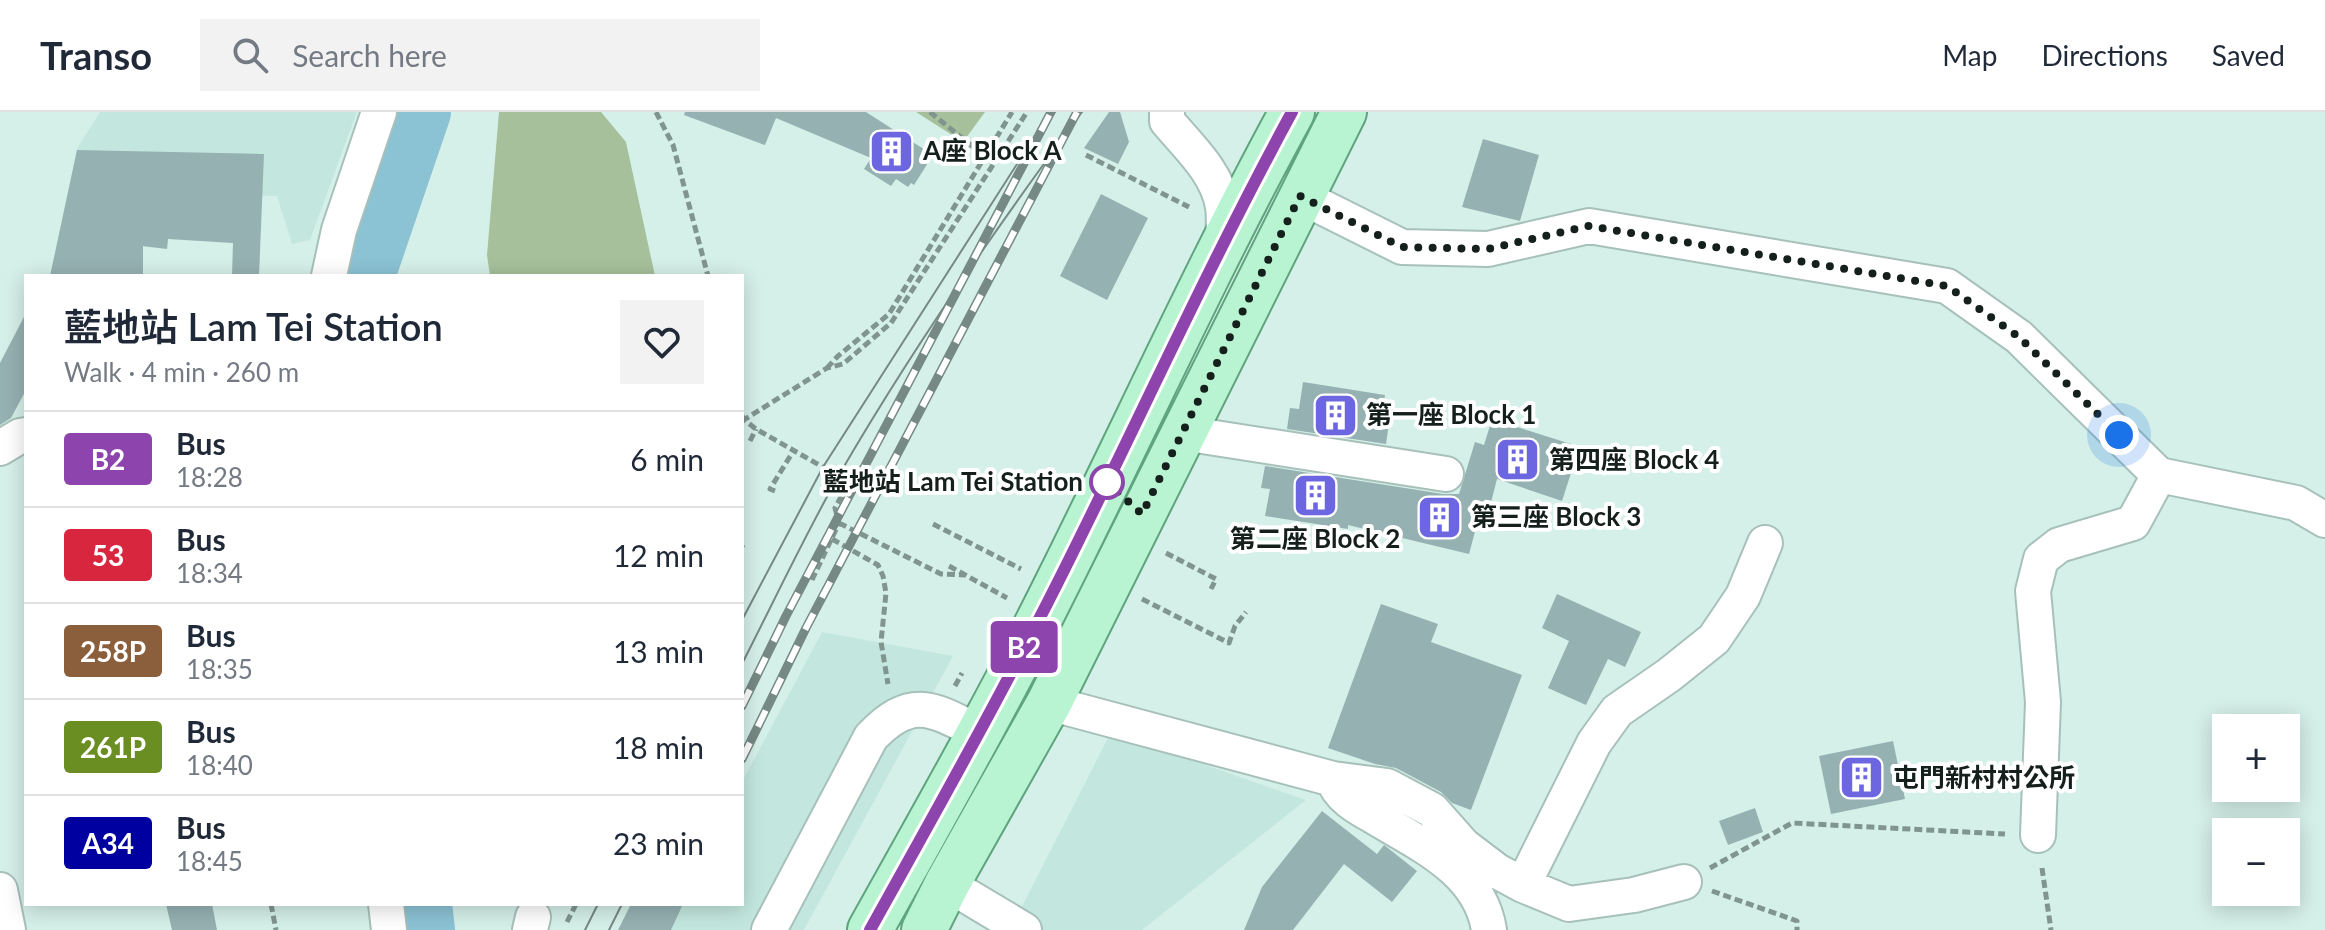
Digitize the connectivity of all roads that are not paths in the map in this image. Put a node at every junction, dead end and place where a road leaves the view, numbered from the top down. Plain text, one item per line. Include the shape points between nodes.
1 (379, 112) edge
2 (1167, 112) edge
3 (1292, 112) edge
4 (1344, 112) edge
5 (1300, 196) junction
6 (1213, 230) junction
7 (329, 274) edge
8 (1183, 433) junction
9 (24, 436) edge
10 (0, 448) edge
11 (1446, 474) dead end
12 (2159, 475) junction
13 (2325, 520) edge
14 (1765, 543) dead end
15 (1049, 703) junction
16 (980, 733) junction
17 (1333, 779) junction
18 (2038, 835) road end
19 (1684, 882) road end
20 (947, 884) junction
21 (1523, 885) junction
22 (0, 890) edge
23 (386, 906) edge
24 (8, 930) edge
25 (389, 930) edge
26 (769, 930) edge
27 (870, 930) edge
28 (924, 930) edge
29 (1024, 930) edge
30 (1489, 930) edge

1 - 7 street
2 - 6 street via 1167,121 1209,171 1223,206
3 - 6 main road
4 - 5 main road
5 - 8 main road
5 - 12 street via 1402,247 1488,249 1589,226 1947,286 2019,337
6 - 16 main road via 1048,602
8 - 11 street
8 - 15 main road
9 - 10 street
12 - 13 street via 2296,503
12 - 18 street via 2133,523 2059,545 2041,559 2033,591 2043,702
14 - 21 street via 1743,596 1714,639 1617,711 1594,743
15 - 17 street
15 - 20 main road
16 - 26 street via 942,713 917,708 894,716 871,737
16 - 27 main road
17 - 21 street via 1387,786 1432,810 1464,846
17 - 30 street via 1336,790 1351,803 1447,861 1477,895
19 - 21 street via 1569,904
20 - 28 main road
20 - 29 street
22 - 24 street
23 - 25 street

